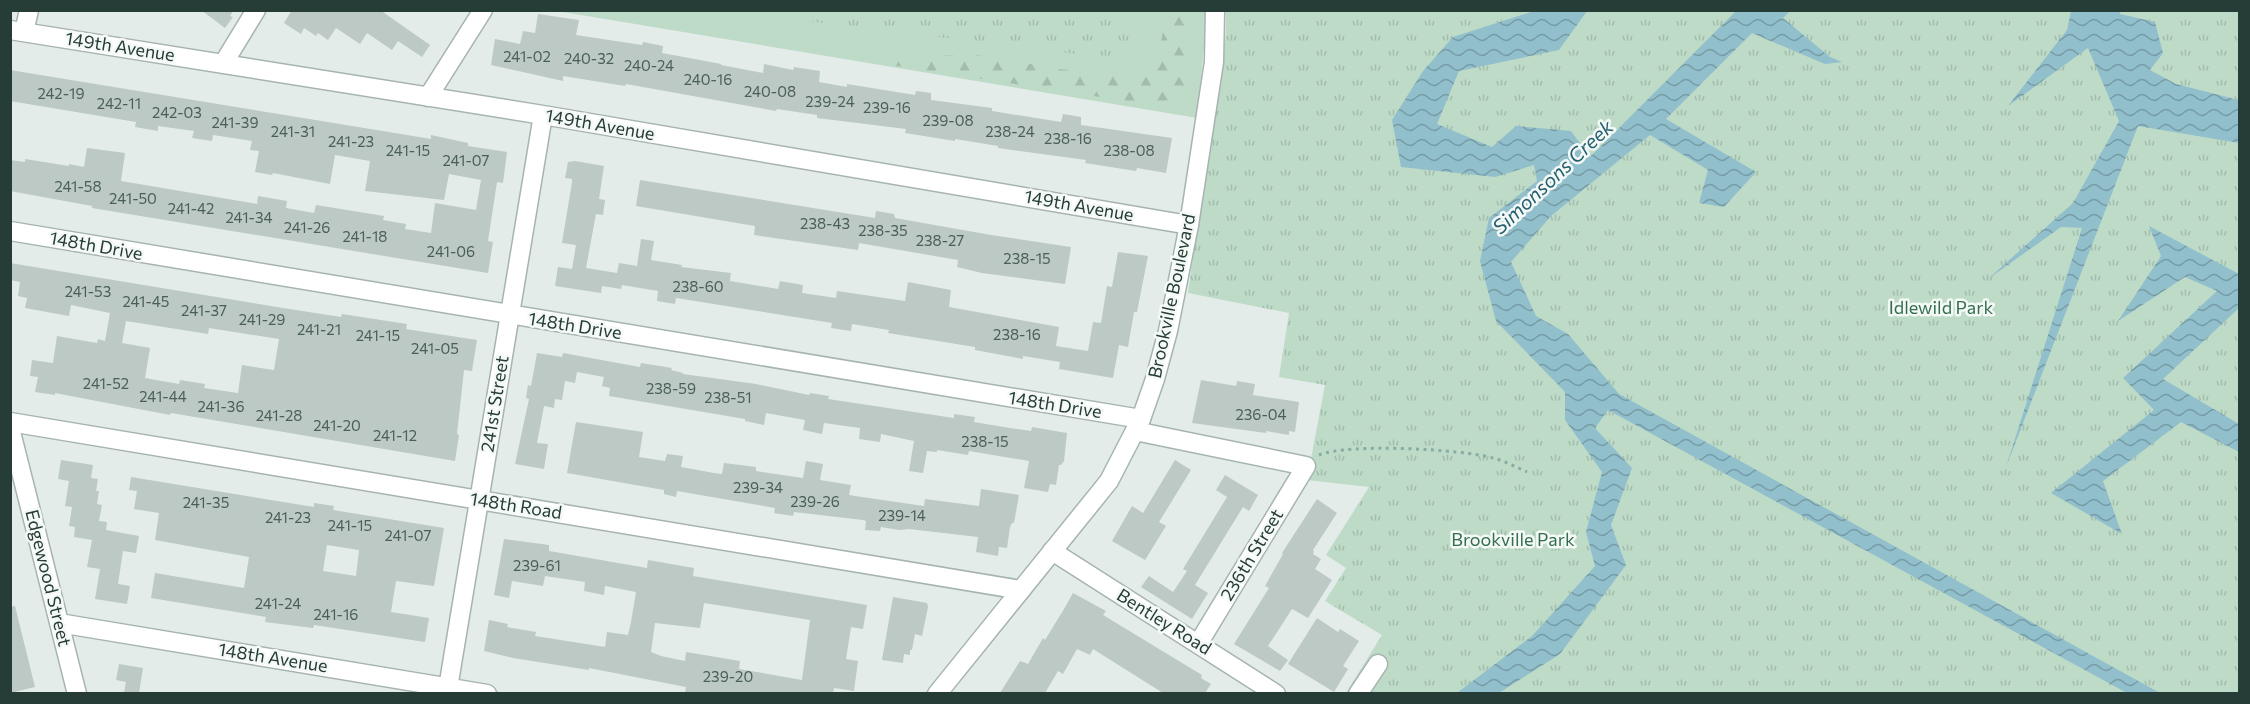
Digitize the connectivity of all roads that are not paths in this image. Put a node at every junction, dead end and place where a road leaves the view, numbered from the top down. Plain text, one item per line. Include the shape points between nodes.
1 (29, 10) edge
2 (256, 10) edge
3 (483, 10) edge
4 (1215, 10) edge
5 (17, 31) edge
6 (223, 64) junction
7 (428, 97) junction
8 (543, 115) junction
9 (1189, 225) junction
10 (10, 231) edge
11 (509, 315) junction
12 (10, 422) edge
13 (1138, 425) junction
14 (10, 428) edge
15 (1306, 466) joint
16 (479, 500) junction
17 (1052, 551) junction
18 (1021, 590) junction
19 (59, 623) junction
20 (1198, 644) junction
21 (1378, 664) dead end
22 (448, 690) edge
23 (78, 693) edge
24 (487, 693) edge
25 (938, 693) edge
26 (1276, 693) edge
27 (1358, 693) edge

1 - 5 street
2 - 6 street
3 - 7 street
4 - 9 street, Brookville Boulevard via 1214,62
5 - 6 street, 149th Avenue
6 - 7 street, 149th Avenue
7 - 8 street, 149th Avenue
8 - 9 street, 149th Avenue
8 - 11 street, 241st Street
9 - 13 street, Brookville Boulevard via 1168,331
10 - 11 street, 148th Drive
11 - 13 street, 148th Drive
11 - 16 street, 241st Street
12 - 16 street, 148th Road
13 - 15 street, 148th Drive
13 - 17 street, Brookville Boulevard via 1109,481
14 - 19 street, Edgewood Street
15 - 20 street, 236th Street
16 - 18 street, 148th Road
16 - 22 street, 241st Street
17 - 18 street, Brookville Boulevard
17 - 20 street, Bentley Road
18 - 25 street, Brookville Boulevard
19 - 22 street, 148th Avenue
19 - 23 street, Edgewood Street
20 - 26 street, Bentley Road
21 - 27 street
22 - 24 street, 148th Avenue

